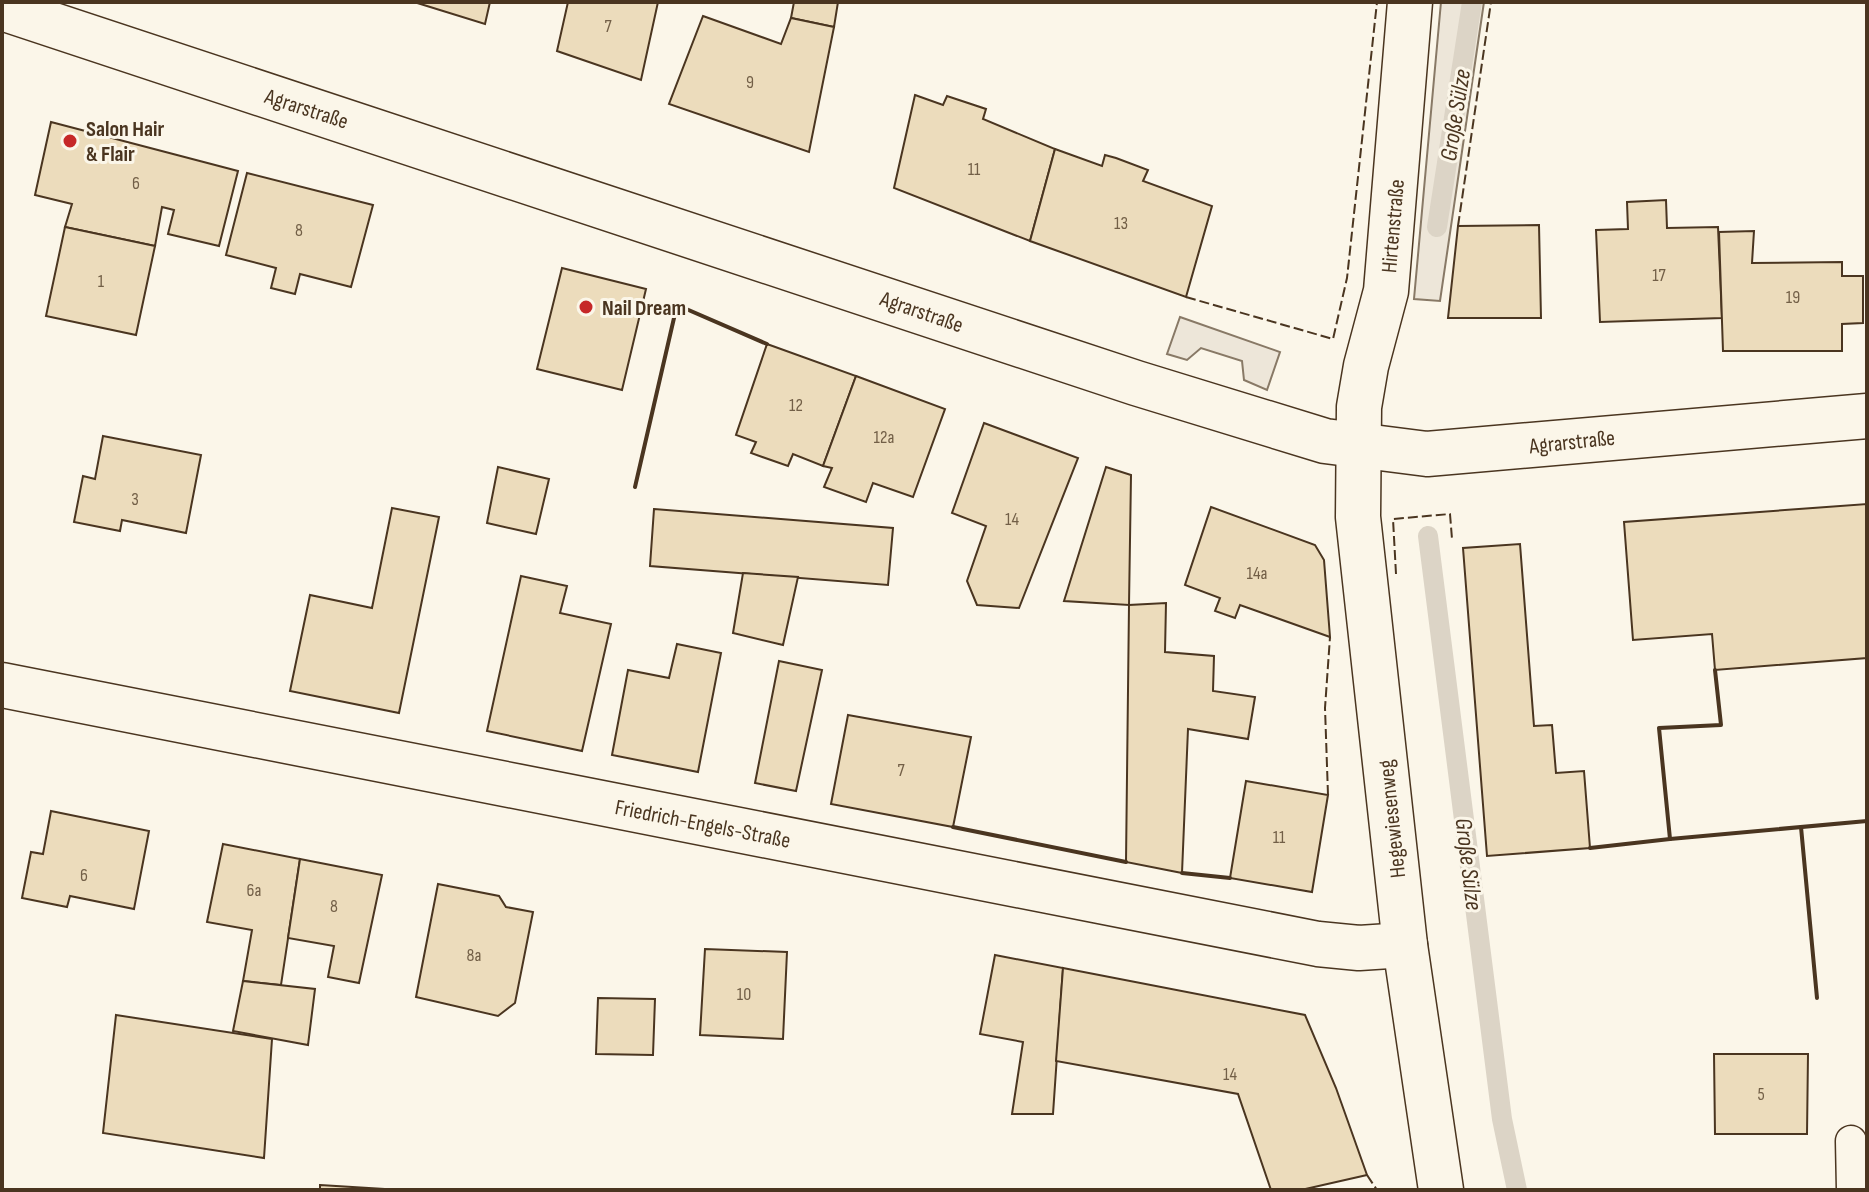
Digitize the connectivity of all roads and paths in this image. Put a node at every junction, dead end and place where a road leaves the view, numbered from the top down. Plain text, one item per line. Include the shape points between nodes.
1 (1410, 2) edge
2 (2, 8) edge
3 (1867, 416) edge
4 (1357, 447) junction
5 (2, 685) edge
6 (1405, 945) junction
7 (1851, 1141) dead end
8 (1441, 1190) edge
9 (1852, 1190) edge

1 - 4 street, Hirtenstraße via 1388,277 1366,366
2 - 4 street, Agrarstraße via 1222,411
3 - 4 street, Agrarstraße via 1427,454
4 - 6 street, Hegewiesenweg via 1360,545
5 - 6 street, Friedrich-Engels-Straße via 1318,944
6 - 8 street, Hegewiesenweg
7 - 9 lane

